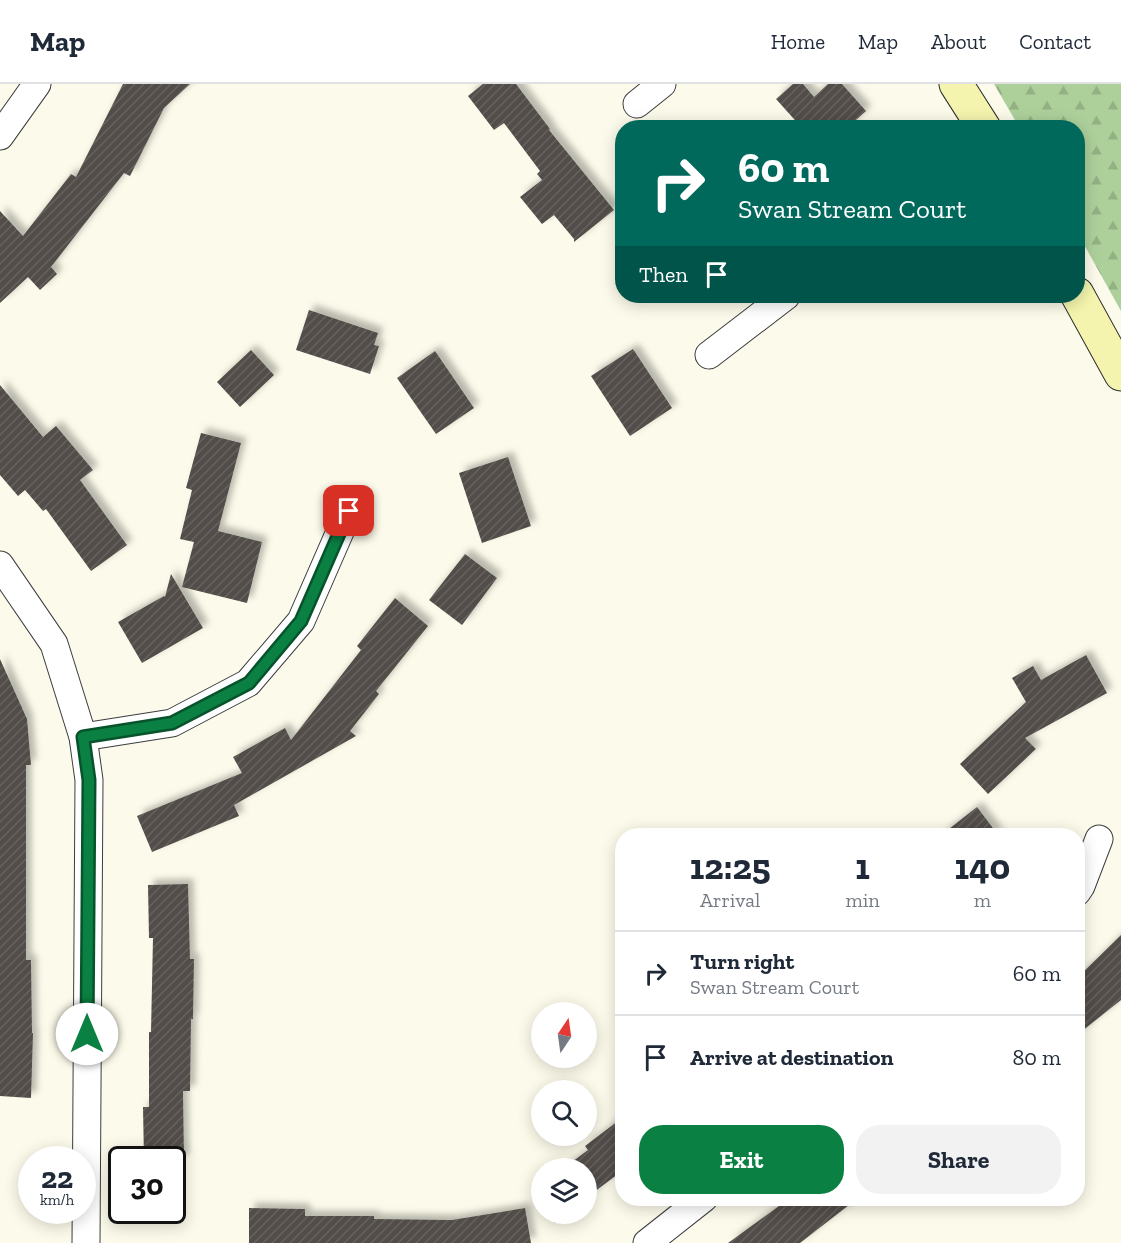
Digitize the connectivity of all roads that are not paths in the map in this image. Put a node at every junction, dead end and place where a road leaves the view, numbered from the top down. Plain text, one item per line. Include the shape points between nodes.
1 (37, 84) edge
2 (662, 84) edge
3 (956, 84) edge
4 (637, 104) dead end
5 (979, 120) edge
6 (0, 136) edge
7 (777, 303) edge
8 (1082, 303) edge
9 (709, 355) dead end
10 (1121, 374) edge
11 (349, 511) dead end
12 (0, 565) edge
13 (83, 737) junction
14 (1099, 839) dead end
15 (1085, 876) edge
16 (694, 1206) edge
17 (86, 1243) edge
18 (647, 1243) edge

1 - 6 street
2 - 4 street
3 - 5 main road
7 - 9 street
8 - 10 main road
11 - 13 street via 301,621 249,683 172,723
12 - 13 street via 54,644
13 - 17 street via 89,780
14 - 15 street
16 - 18 street

